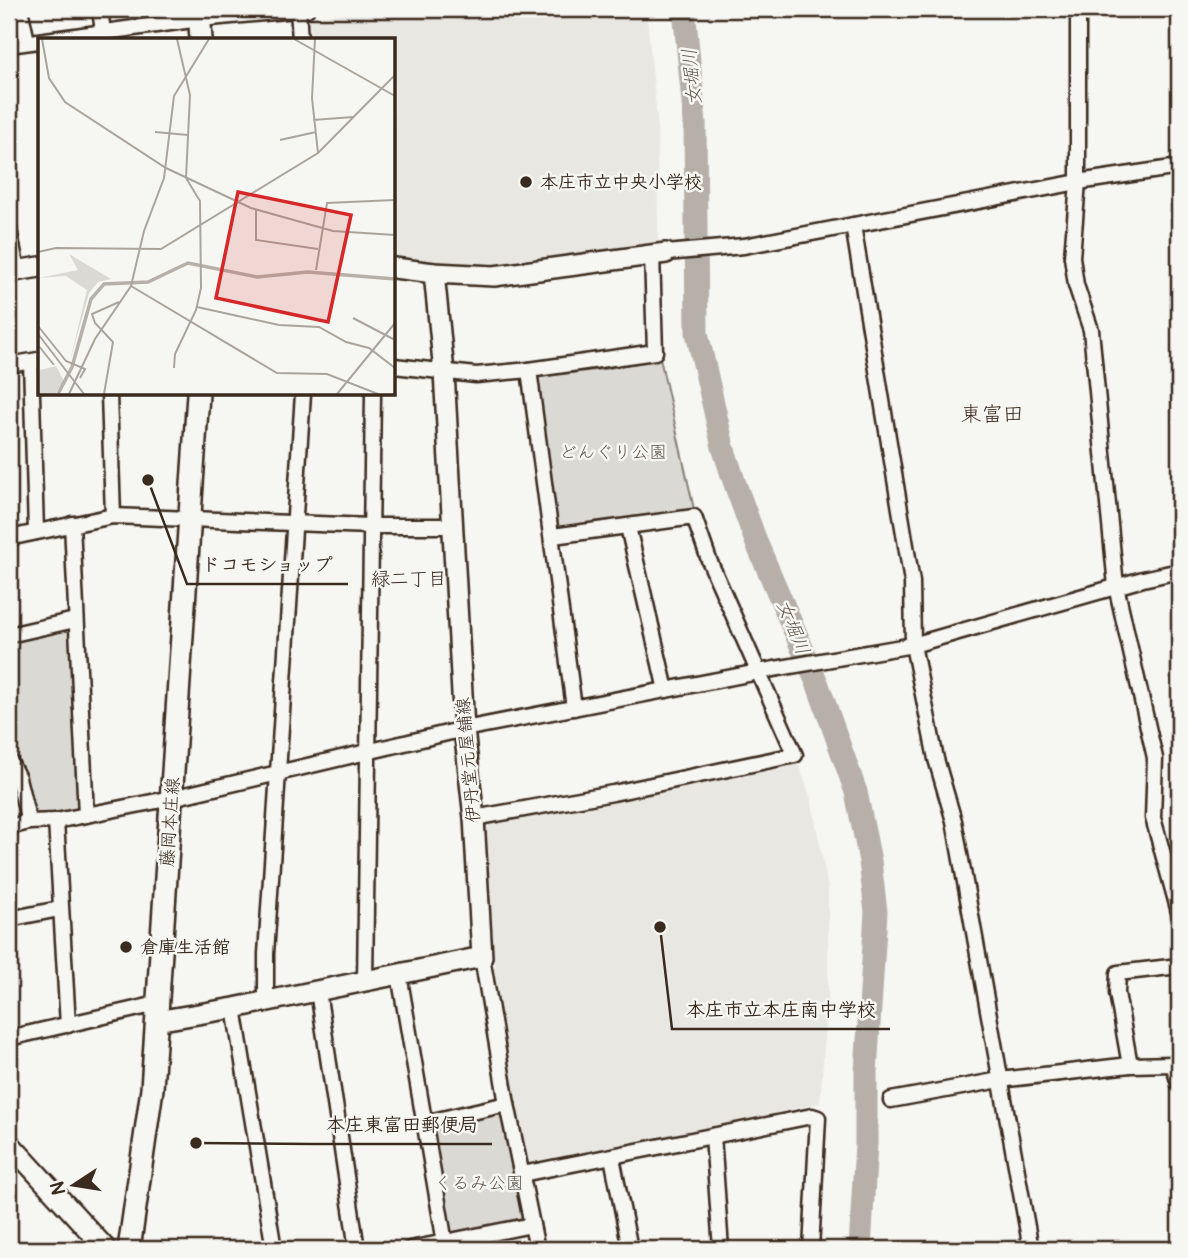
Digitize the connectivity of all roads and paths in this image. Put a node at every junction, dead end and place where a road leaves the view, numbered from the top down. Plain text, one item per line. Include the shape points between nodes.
1 (20, 9) edge
2 (100, 9) edge
3 (301, 9) edge
4 (1078, 9) edge
5 (200, 23) edge
6 (103, 32) junction
7 (73, 38) edge
8 (300, 38) edge
9 (38, 40) edge
10 (27, 41) junction
11 (9, 46) edge
12 (1179, 167) edge
13 (1078, 182) junction
14 (853, 225) junction
15 (9, 229) edge
16 (659, 254) junction
17 (38, 267) edge
18 (396, 268) edge
19 (13, 271) edge
20 (434, 273) junction
21 (35, 361) edge
22 (9, 365) edge
23 (396, 366) edge
24 (529, 370) junction
25 (444, 372) junction
26 (109, 396) edge
27 (198, 396) edge
28 (303, 396) edge
29 (373, 396) edge
30 (113, 516) junction
31 (191, 518) junction
32 (293, 522) junction
33 (72, 524) junction
34 (370, 526) junction
35 (453, 526) junction
36 (628, 527) junction
37 (36, 532) junction
38 (553, 536) junction
39 (9, 538) edge
40 (1179, 571) edge
41 (1116, 586) junction
42 (75, 620) junction
43 (9, 635) edge
44 (913, 645) junction
45 (759, 672) junction
46 (666, 690) junction
47 (575, 708) junction
48 (464, 729) junction
49 (369, 750) junction
50 (9, 760) edge
51 (277, 774) junction
52 (172, 798) junction
53 (86, 815) junction
54 (474, 818) junction
55 (55, 821) junction
56 (29, 822) junction
57 (9, 827) edge
58 (59, 909) junction
59 (1179, 912) edge
60 (9, 919) edge
61 (482, 957) junction
62 (1179, 966) edge
63 (400, 974) junction
64 (365, 981) junction
65 (318, 991) junction
66 (266, 1001) junction
67 (234, 1008) junction
68 (156, 1012) junction
69 (68, 1025) junction
70 (10, 1035) edge
71 (1130, 1065) junction
72 (1000, 1080) junction
73 (1179, 1084) edge
74 (891, 1100) dead end
75 (507, 1104) junction
76 (424, 1123) junction
77 (713, 1136) junction
78 (9, 1143) edge
79 (612, 1157) junction
80 (522, 1174) junction
81 (532, 1225) junction
82 (445, 1243) junction
83 (106, 1249) edge
84 (129, 1249) edge
85 (274, 1249) edge
86 (358, 1249) edge
87 (410, 1249) edge
88 (537, 1249) edge
89 (630, 1249) edge
90 (721, 1249) edge
91 (811, 1249) edge
92 (1031, 1249) edge

1 - 10 street
2 - 6 street
3 - 5 street
3 - 8 street
4 - 13 street
5 - 6 street
6 - 7 street
9 - 10 street
10 - 11 street
12 - 13 street
13 - 14 street
13 - 41 street via 1072,257 1091,330
14 - 16 street via 744,246
14 - 44 street via 912,582
15 - 19 street
16 - 20 street via 494,276
16 - 24 street via 655,352
17 - 19 street
18 - 20 street
20 - 25 street, 伊丹堂元屋舗線
21 - 22 street
21 - 37 street
23 - 25 street
24 - 25 street via 475,375
24 - 38 street
25 - 35 street, 伊丹堂元屋舗線
26 - 30 street
27 - 31 main road, 藤岡本庄線
28 - 32 street
29 - 34 street
30 - 31 street
30 - 33 street
31 - 32 street
31 - 52 main road, 藤岡本庄線
32 - 34 street
32 - 51 street
33 - 37 street
33 - 42 street
34 - 35 street
34 - 49 street
35 - 48 street, 伊丹堂元屋舗線
36 - 38 street
36 - 45 street via 694,517
36 - 46 street
37 - 39 street
38 - 47 street
40 - 41 street
41 - 44 street
41 - 59 street via 1155,758 1153,818
42 - 43 street
42 - 53 street
44 - 45 street
44 - 72 street via 954,821
45 - 46 street
45 - 54 street via 794,755
46 - 47 street
47 - 48 street
48 - 49 street
48 - 54 street, 伊丹堂元屋舗線
49 - 51 street
49 - 64 street
50 - 56 street
51 - 52 street
51 - 66 street
52 - 53 street
52 - 68 main road, 藤岡本庄線
53 - 55 street
54 - 61 street, 伊丹堂元屋舗線
55 - 56 street
55 - 58 street
56 - 57 street
58 - 60 street
58 - 69 street
61 - 63 street
61 - 75 street
62 - 71 street via 1118,973 1117,993
63 - 64 street
63 - 76 street
64 - 65 street
65 - 66 street
65 - 86 street
66 - 67 street
67 - 68 street
67 - 85 street
68 - 69 street
68 - 84 main road, 藤岡本庄線 via 152,1088
69 - 70 street
71 - 72 street
71 - 73 street via 1173,1064
72 - 74 street
72 - 92 street
75 - 76 street
75 - 80 street
76 - 82 street
77 - 79 street
77 - 90 street
77 - 91 street via 802,1117 818,1118
78 - 83 street
79 - 80 street
79 - 89 street
80 - 81 street
81 - 82 street
81 - 88 street
82 - 87 street

